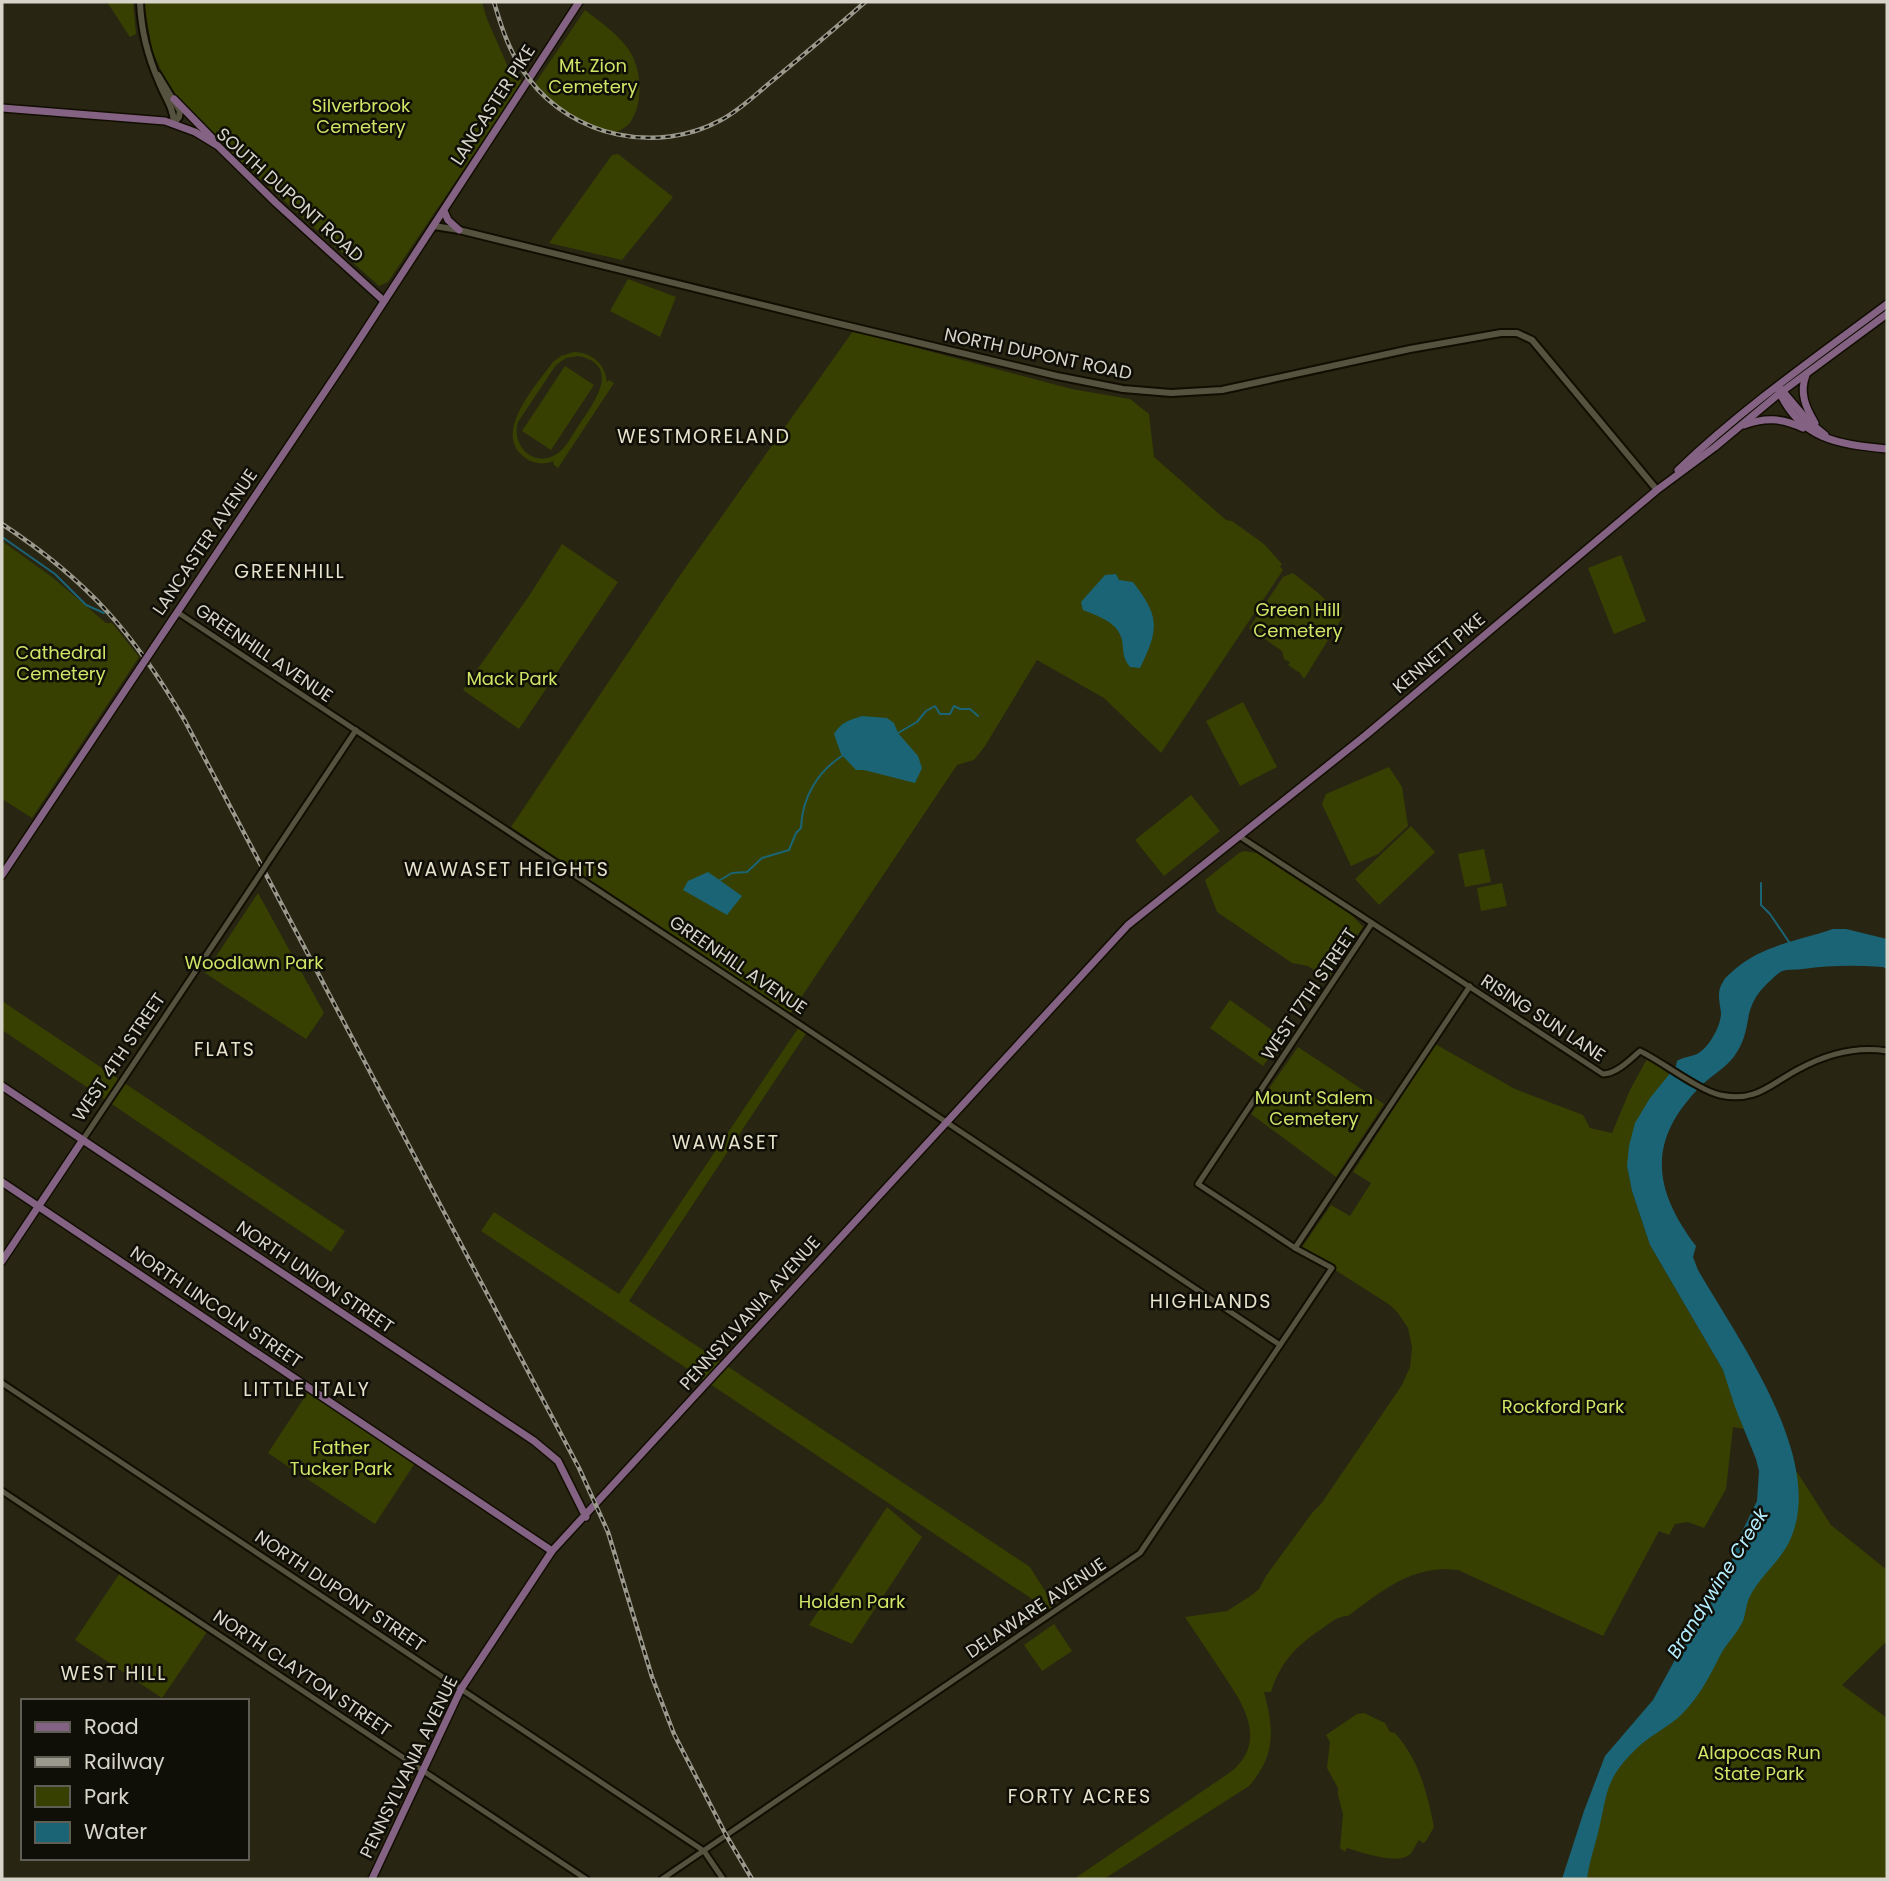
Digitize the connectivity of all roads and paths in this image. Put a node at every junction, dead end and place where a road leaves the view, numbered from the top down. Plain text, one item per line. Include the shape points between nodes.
1 (140, 2) edge
2 (579, 2) edge
3 (156, 74) junction
4 (174, 99) junction
5 (2, 108) edge
6 (174, 123) junction
7 (218, 146) junction
8 (444, 211) junction
9 (434, 226) junction
10 (459, 230) junction
11 (384, 301) junction
12 (1887, 304) edge
13 (1887, 314) edge
14 (1806, 375) junction
15 (1780, 390) junction
16 (1737, 428) junction
17 (1819, 434) junction
18 (1887, 449) edge
19 (1657, 490) junction
20 (177, 611) junction
21 (356, 730) junction
22 (1238, 836) junction
23 (2, 875) edge
24 (1372, 923) junction
25 (1470, 986) junction
26 (1887, 1051) edge
27 (2, 1086) edge
28 (946, 1122) junction
29 (82, 1141) junction
30 (2, 1182) edge
31 (38, 1207) junction
32 (1295, 1248) junction
33 (2, 1261) edge
34 (1280, 1345) junction
35 (2, 1383) edge
36 (2, 1491) edge
37 (586, 1517) junction
38 (552, 1551) junction
39 (461, 1689) junction
40 (423, 1771) junction
41 (704, 1851) junction
42 (372, 1879) edge
43 (586, 1879) edge
44 (662, 1879) edge
45 (723, 1879) edge

1 - 3 main road
2 - 8 main road, LANCASTER PIKE
3 - 4 main road
3 - 6 main road via 173,110
4 - 6 main road via 180,115
4 - 7 main road
5 - 6 main road, SOUTH DUPONT ROAD
6 - 7 main road, SOUTH DUPONT ROAD
7 - 11 main road, SOUTH DUPONT ROAD
8 - 9 main road, LANCASTER PIKE
8 - 10 main road
9 - 10 main road, NORTH DUPONT ROAD
9 - 11 main road, LANCASTER AVENUE
10 - 19 main road, NORTH DUPONT ROAD via 1123,389 1171,393 1222,390 1410,349 1517,333 1532,340
11 - 20 main road, LANCASTER AVENUE
12 - 15 main road, KENNETT PIKE
13 - 14 main road, KENNETT PIKE
14 - 15 main road, KENNETT PIKE
14 - 17 main road via 1802,387 1805,404
15 - 16 main road, KENNETT PIKE
15 - 17 main road via 1795,417
15 - 19 main road, KENNETT PIKE via 1709,440
16 - 17 main road via 1774,419
16 - 19 main road, KENNETT PIKE
17 - 18 main road via 1840,443
19 - 22 main road, KENNETT PIKE via 1366,735
20 - 21 street, GREENHILL AVENUE
20 - 23 main road, LANCASTER AVENUE, bridge
21 - 28 street, GREENHILL AVENUE
21 - 29 street, WEST 4TH STREET, bridge
22 - 24 street, RISING SUN LANE
22 - 28 main road, PENNSYLVANIA AVENUE via 1128,925
24 - 25 street, RISING SUN LANE
24 - 32 street, WEST 17TH STREET via 1198,1184
25 - 26 street, RISING SUN LANE via 1603,1074 1640,1051 1716,1095 1758,1094 1798,1069 1840,1052
25 - 32 street
27 - 29 main road, NORTH UNION STREET
28 - 34 street, GREENHILL AVENUE
28 - 37 main road, PENNSYLVANIA AVENUE
29 - 31 main road, WEST 4TH STREET
29 - 37 main road, NORTH UNION STREET via 547,1450 560,1464
30 - 31 main road, NORTH LINCOLN STREET
31 - 33 main road, WEST 4TH STREET
31 - 38 main road, NORTH LINCOLN STREET
32 - 34 street, DELAWARE AVENUE via 1332,1268
34 - 41 street, DELAWARE AVENUE via 1140,1553
35 - 39 street, NORTH DUPONT STREET
36 - 40 street, NORTH CLAYTON STREET
37 - 38 main road, PENNSYLVANIA AVENUE
38 - 39 main road, PENNSYLVANIA AVENUE
39 - 40 main road, PENNSYLVANIA AVENUE
39 - 41 street, NORTH DUPONT STREET
40 - 42 main road, PENNSYLVANIA AVENUE
40 - 43 street, NORTH CLAYTON STREET
41 - 44 street, DELAWARE AVENUE
41 - 45 street, NORTH DUPONT STREET

